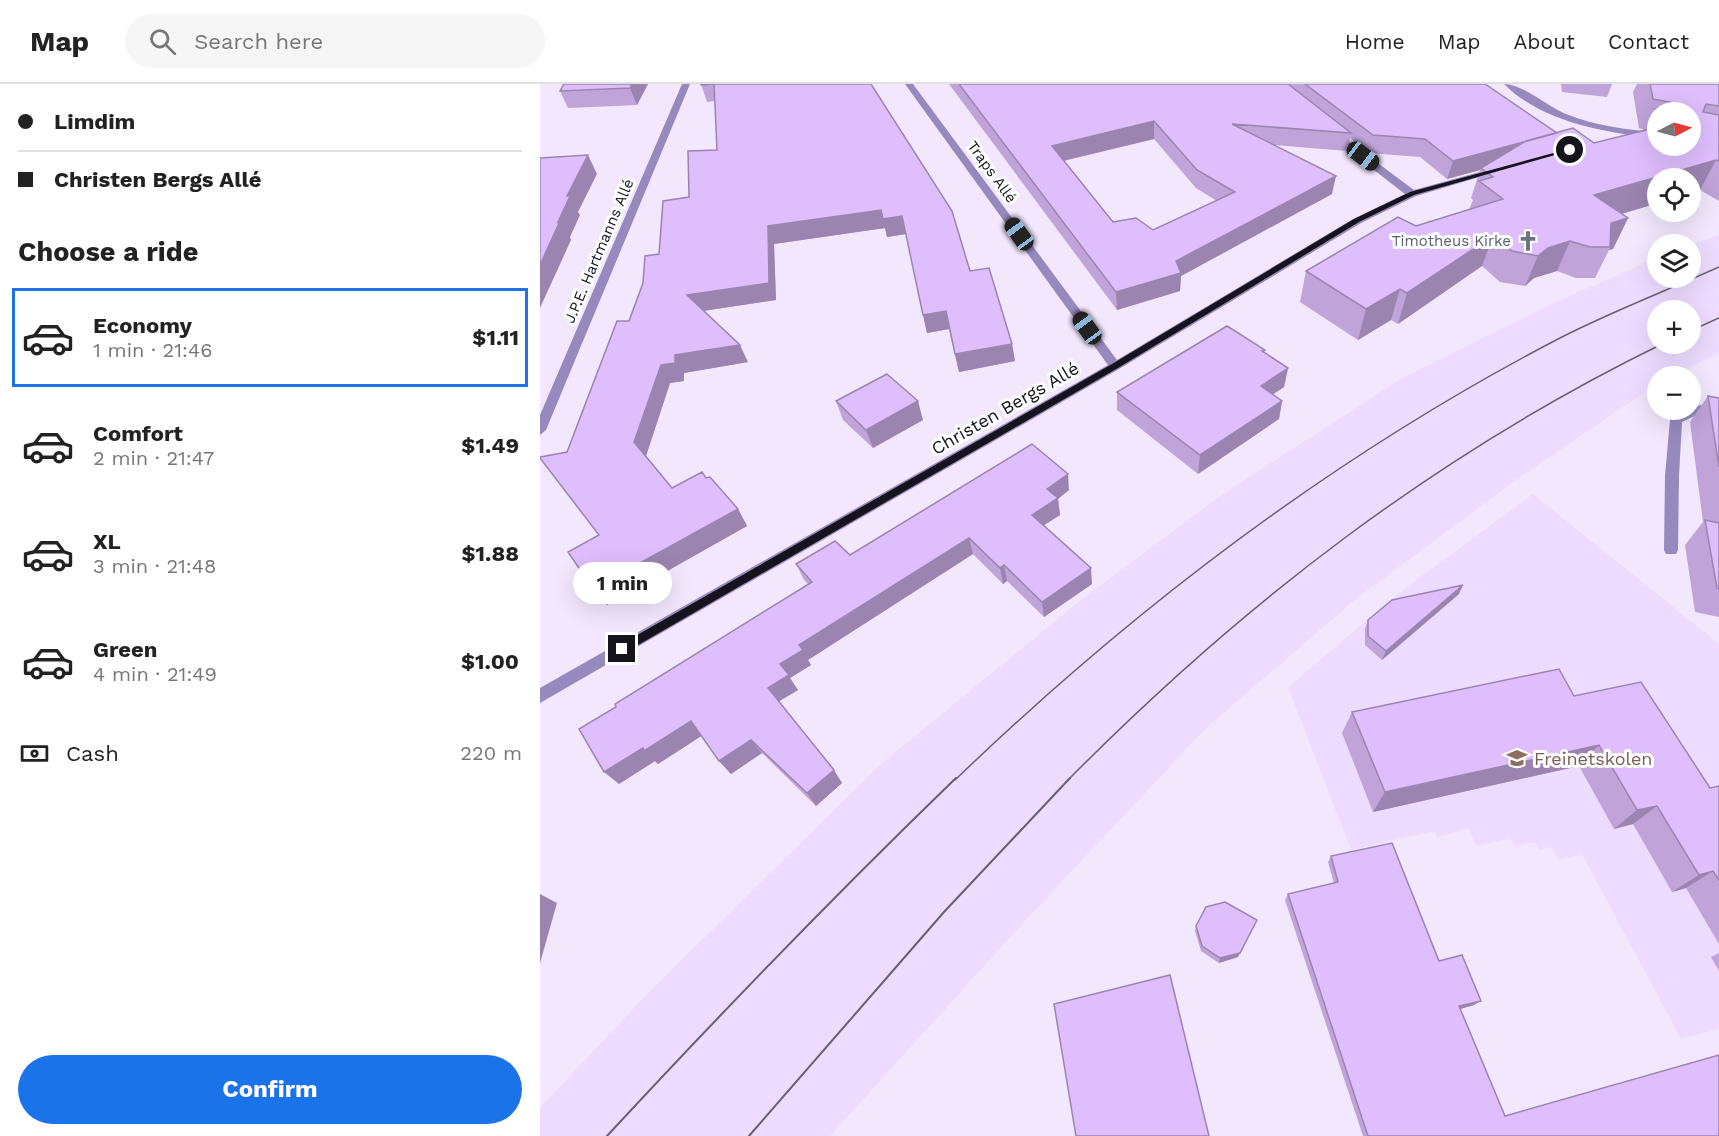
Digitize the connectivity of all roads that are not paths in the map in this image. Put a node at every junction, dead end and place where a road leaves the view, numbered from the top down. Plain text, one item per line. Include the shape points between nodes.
1 (686, 84) edge
2 (909, 84) edge
3 (1508, 84) edge
4 (1323, 126) edge
5 (1634, 133) junction
6 (1647, 135) edge
7 (1602, 142) edge
8 (1507, 168) edge
9 (1412, 194) junction
10 (1115, 366) junction
11 (1719, 411) edge
12 (540, 430) edge
13 (1671, 550) dead end
14 (540, 696) edge

1 - 12 street, J.P.E. Hartmanns Allé
2 - 10 street, Traps Allé
3 - 5 street via 1537,105 1577,122
4 - 9 street
5 - 6 street
5 - 7 street
8 - 9 street, Christen Bergs Allé
9 - 10 street, Christen Bergs Allé via 1357,221
10 - 14 street, Christen Bergs Allé
11 - 13 street via 1700,409 1676,420

